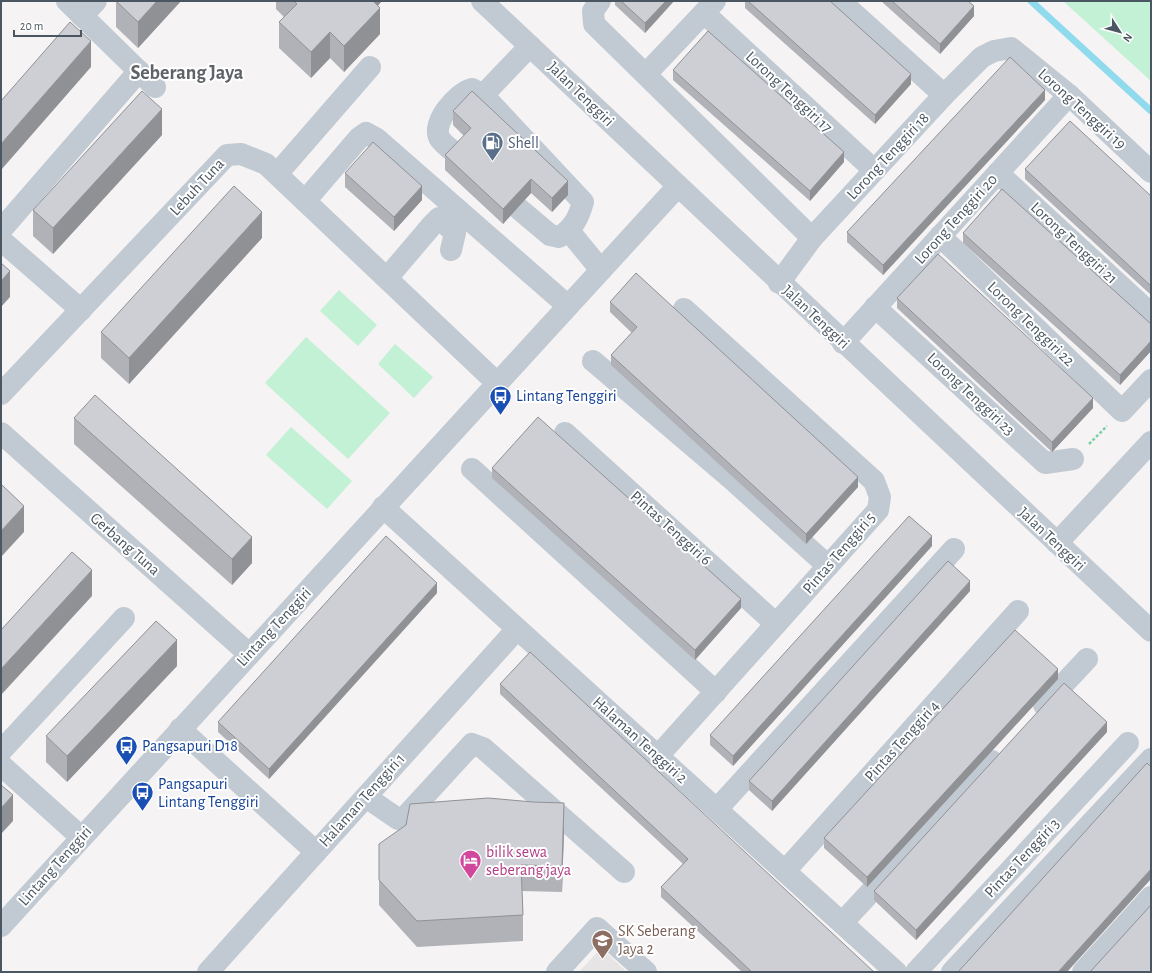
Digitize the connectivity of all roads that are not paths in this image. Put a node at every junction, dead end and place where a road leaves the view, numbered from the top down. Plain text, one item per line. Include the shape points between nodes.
1 (66, 1) edge
2 (482, 1) edge
3 (600, 1) edge
4 (840, 1) edge
5 (709, 7) edge
6 (89, 8) edge
7 (530, 46) junction
8 (1011, 48) joint
9 (370, 67) dead end
10 (139, 71) junction
11 (646, 74) junction
12 (155, 87) dead end
13 (483, 95) junction
14 (944, 95) junction
15 (1069, 95) junction
16 (459, 156) edge
17 (874, 170) junction
18 (1151, 172) edge
19 (998, 173) junction
20 (277, 174) junction
21 (678, 186) junction
22 (305, 201) junction
23 (518, 208) edge
24 (1, 230) edge
25 (568, 232) junction
26 (940, 236) junction
27 (812, 238) junction
28 (1, 240) edge
29 (451, 250) dead end
30 (601, 270) junction
31 (387, 278) junction
32 (779, 283) junction
33 (568, 306) junction
34 (876, 307) junction
35 (684, 309) dead end
36 (81, 310) junction
37 (1151, 314) edge
38 (843, 342) junction
39 (593, 360) dead end
40 (1151, 380) edge
41 (497, 383) junction
42 (1, 394) edge
43 (1, 432) edge
44 (565, 432) dead end
45 (1151, 442) edge
46 (1073, 460) road end
47 (472, 469) dead end
48 (383, 507) junction
49 (1057, 544) junction
50 (954, 549) dead end
51 (828, 566) junction
52 (1018, 610) dead end
53 (124, 618) dead end
54 (776, 624) junction
55 (517, 629) junction
56 (1151, 631) edge
57 (249, 654) junction
58 (1087, 659) dead end
59 (716, 692) junction
60 (1029, 722) edge
61 (180, 729) junction
62 (1128, 743) dead end
63 (1007, 745) edge
64 (1, 751) edge
65 (658, 756) junction
66 (1151, 759) edge
67 (1, 765) edge
68 (366, 797) junction
69 (717, 809) junction
70 (81, 837) junction
71 (316, 852) junction
72 (785, 871) junction
73 (624, 872) dead end
74 (1151, 897) edge
75 (842, 923) junction
76 (1, 926) edge
77 (208, 972) edge
78 (557, 972) edge
79 (646, 972) edge
80 (896, 972) edge
81 (916, 972) edge
82 (952, 972) edge
83 (1083, 972) edge

1 - 6 street
2 - 7 street, Jalan Tenggiri
3 - 11 street via 593,11 594,24
4 - 14 street
5 - 11 street
5 - 17 street, Lorong Tenggiri 17
6 - 10 street
7 - 13 street
7 - 21 street, Jalan Tenggiri
8 - 14 street, Lorong Tenggiri 18 via 994,50 982,57
8 - 15 street, Lorong Tenggiri 19
9 - 20 street
10 - 12 street
10 - 24 street
11 - 27 street
13 - 16 street via 472,89 465,90 444,113 438,129 440,139
13 - 25 street via 583,202 580,215
14 - 17 street, Lorong Tenggiri 18
15 - 18 street, Lorong Tenggiri 19
15 - 19 street, Lorong Tenggiri 20
17 - 27 street, Lorong Tenggiri 18
19 - 26 street, Lorong Tenggiri 20
19 - 37 street, Lorong Tenggiri 21
20 - 22 street, Lebuh Tuna
20 - 36 street, Lebuh Tuna via 266,164 241,154 227,155
21 - 30 street, Lintang Tenggiri
21 - 32 street, Jalan Tenggiri
22 - 31 street, Lebuh Tuna
22 - 33 street via 366,133 377,139
23 - 25 street via 550,235 559,237
25 - 30 street
26 - 34 street, Lorong Tenggiri 20
26 - 40 street, Lorong Tenggiri 22 via 1122,411
27 - 32 street, Lorong Tenggiri 18
28 - 36 street
29 - 31 street via 455,233 439,218
30 - 33 street, Lintang Tenggiri
31 - 41 street, Lebuh Tuna
32 - 38 street, Jalan Tenggiri
33 - 41 street, Lintang Tenggiri
34 - 38 street, Lorong Tenggiri 20
34 - 46 street, Lorong Tenggiri 23 via 1046,463
35 - 51 street, Pintas Tenggiri 5 via 874,481 880,497 878,510
36 - 42 street, Lebuh Tuna
38 - 49 street, Jalan Tenggiri
39 - 51 street
41 - 48 street, Lintang Tenggiri
43 - 57 street, Gerbang Tuna
44 - 54 street, Pintas Tenggiri 6
45 - 49 street
47 - 59 street
48 - 55 street, Halaman Tenggiri 2
48 - 57 street, Lintang Tenggiri
49 - 56 street, Jalan Tenggiri
50 - 69 street
51 - 54 street, Pintas Tenggiri 5
52 - 72 street, Pintas Tenggiri 4
53 - 64 street
54 - 59 street, Pintas Tenggiri 5
55 - 65 street, Halaman Tenggiri 2
55 - 68 street, Halaman Tenggiri 1
57 - 61 street, Lintang Tenggiri
58 - 60 street
59 - 65 street, Pintas Tenggiri 5
61 - 70 street, Lintang Tenggiri
61 - 71 street
62 - 81 street, Pintas Tenggiri 3
63 - 75 street
65 - 69 street, Halaman Tenggiri 2
66 - 82 street, Pintas Tenggiri 3
67 - 70 street
68 - 71 street, Halaman Tenggiri 1
68 - 73 street via 398,819 406,816 472,744 483,748
69 - 72 street, Halaman Tenggiri 2
70 - 76 street, Lintang Tenggiri
71 - 77 street, Halaman Tenggiri 1
72 - 75 street, Halaman Tenggiri 2
74 - 83 street
75 - 80 street, Halaman Tenggiri 2
78 - 79 street via 596,928

